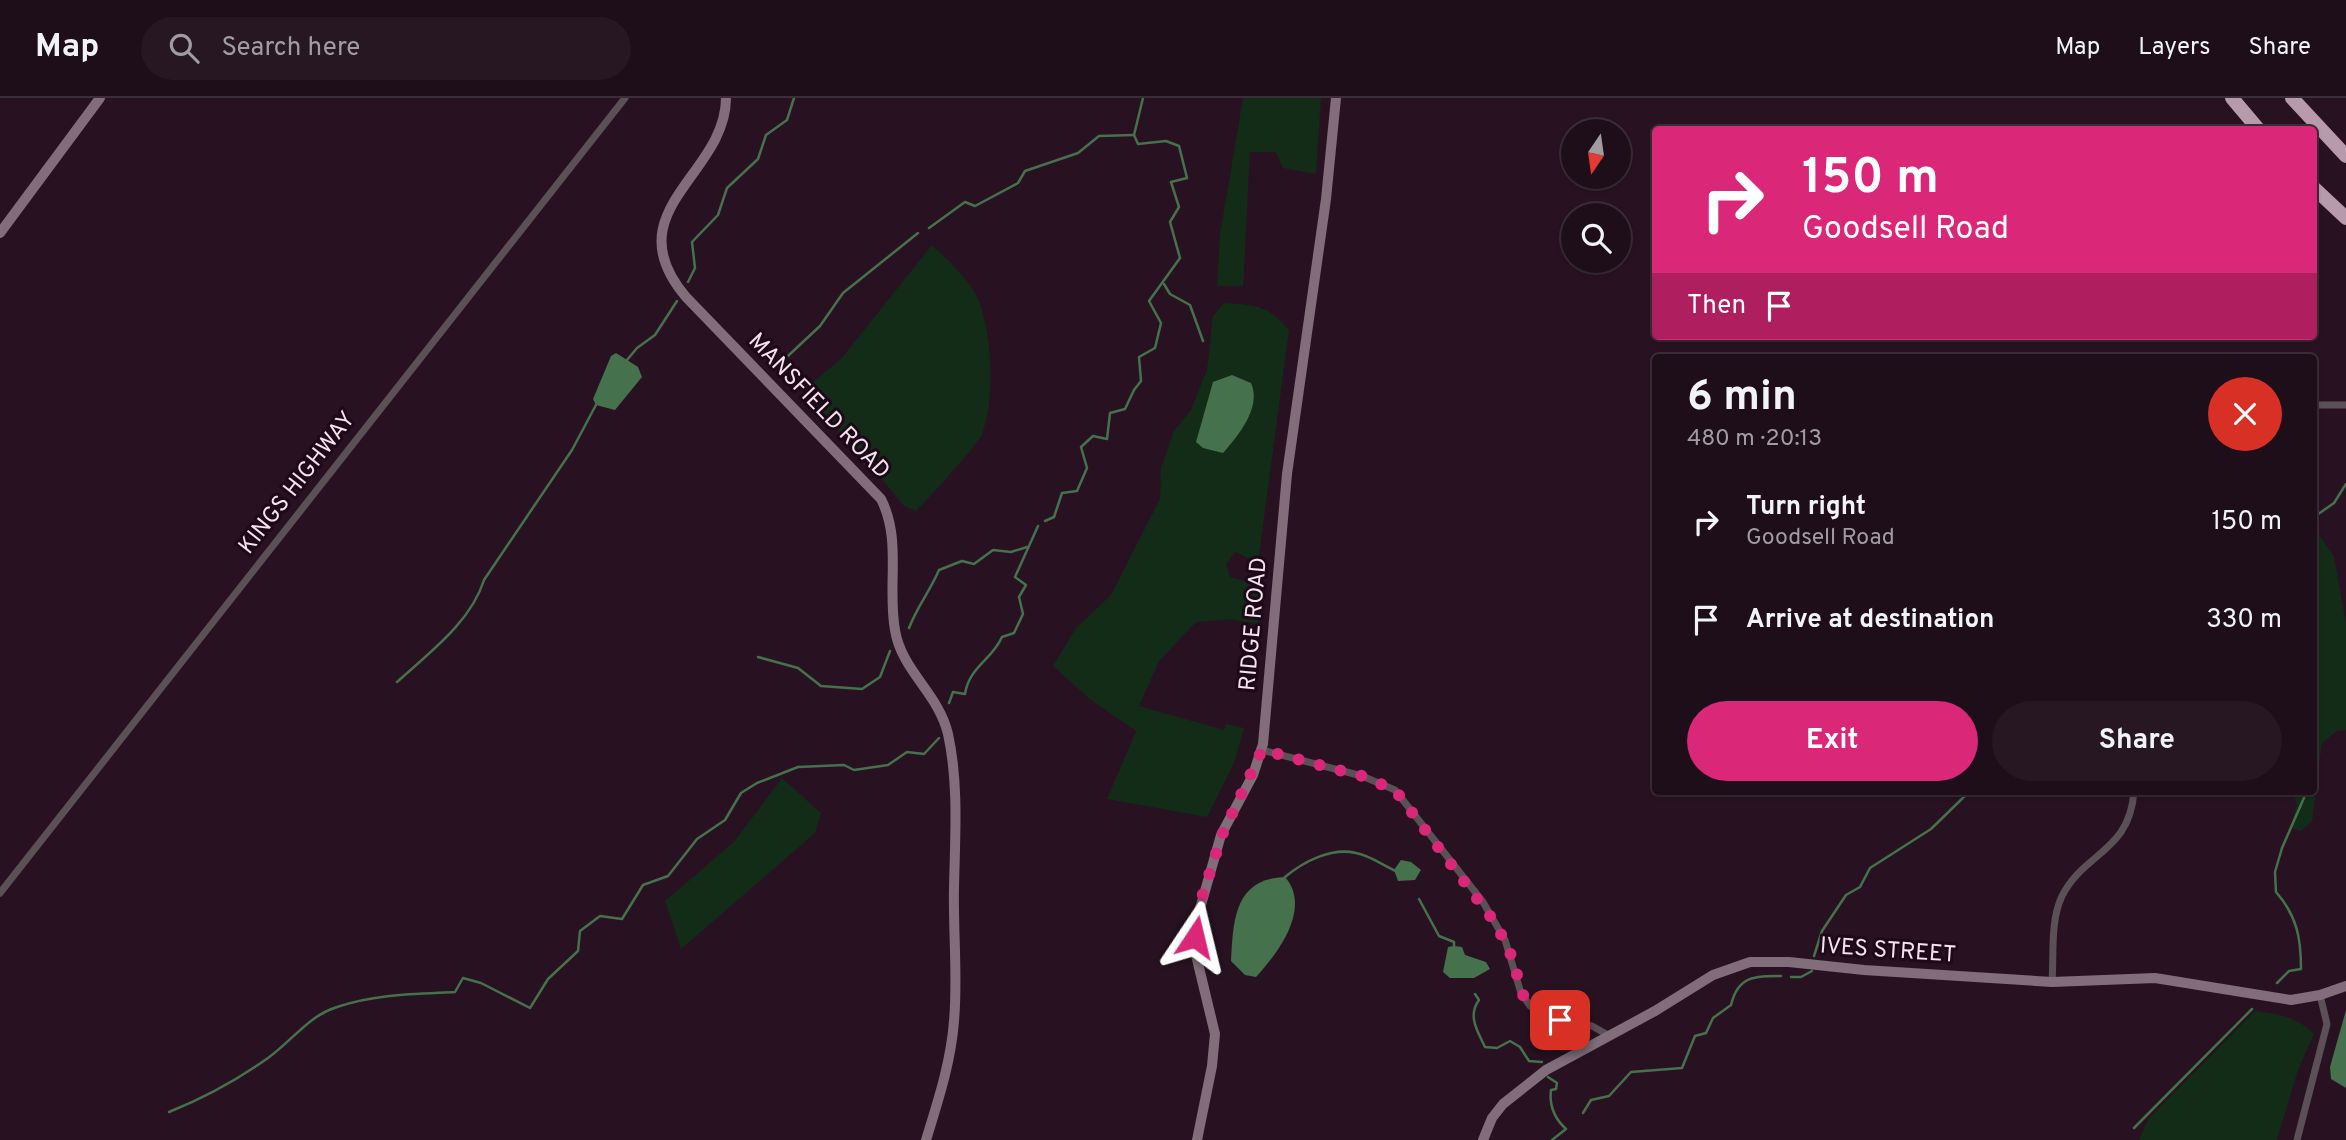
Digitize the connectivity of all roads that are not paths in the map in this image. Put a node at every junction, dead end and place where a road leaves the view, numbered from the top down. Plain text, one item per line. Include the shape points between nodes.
1 (100, 98) edge
2 (625, 98) edge
3 (726, 98) edge
4 (1336, 98) edge
5 (2232, 98) edge
6 (2292, 98) edge
7 (2256, 126) edge
8 (2346, 156) edge
9 (2317, 191) edge
10 (2346, 218) edge
11 (0, 233) edge
12 (2317, 405) edge
13 (2346, 405) edge
14 (1262, 750) junction
15 (2133, 795) edge
16 (0, 893) edge
17 (2052, 982) junction
18 (2346, 986) edge
19 (2320, 995) junction
20 (1608, 1035) junction
21 (926, 1140) edge
22 (1197, 1140) edge
23 (1483, 1140) edge
24 (2297, 1140) edge

1 - 11 street
2 - 16 street, KINGS HIGHWAY
3 - 21 street, MANSFIELD ROAD via 723,121 663,230 661,251 666,271 881,499 892,540 893,618 898,643 940,711 951,749 954,1022
4 - 14 street, RIDGE ROAD via 1287,474
5 - 7 highway
6 - 8 highway
9 - 10 highway
12 - 13 street
14 - 20 street via 1362,776 1395,790 1496,924 1530,1006 1545,1016 1594,1027
14 - 22 street, RIDGE ROAD via 1222,835 1197,919 1196,955 1215,1034
15 - 17 street via 2121,834 2071,882 2060,900
17 - 19 street, IVES STREET via 2155,978 2278,999
17 - 20 street, IVES STREET via 1749,961 1713,975
18 - 19 street, IVES STREET
19 - 24 street via 2327,1020 2325,1034
20 - 23 street, IVES STREET via 1521,1088 1496,1112

